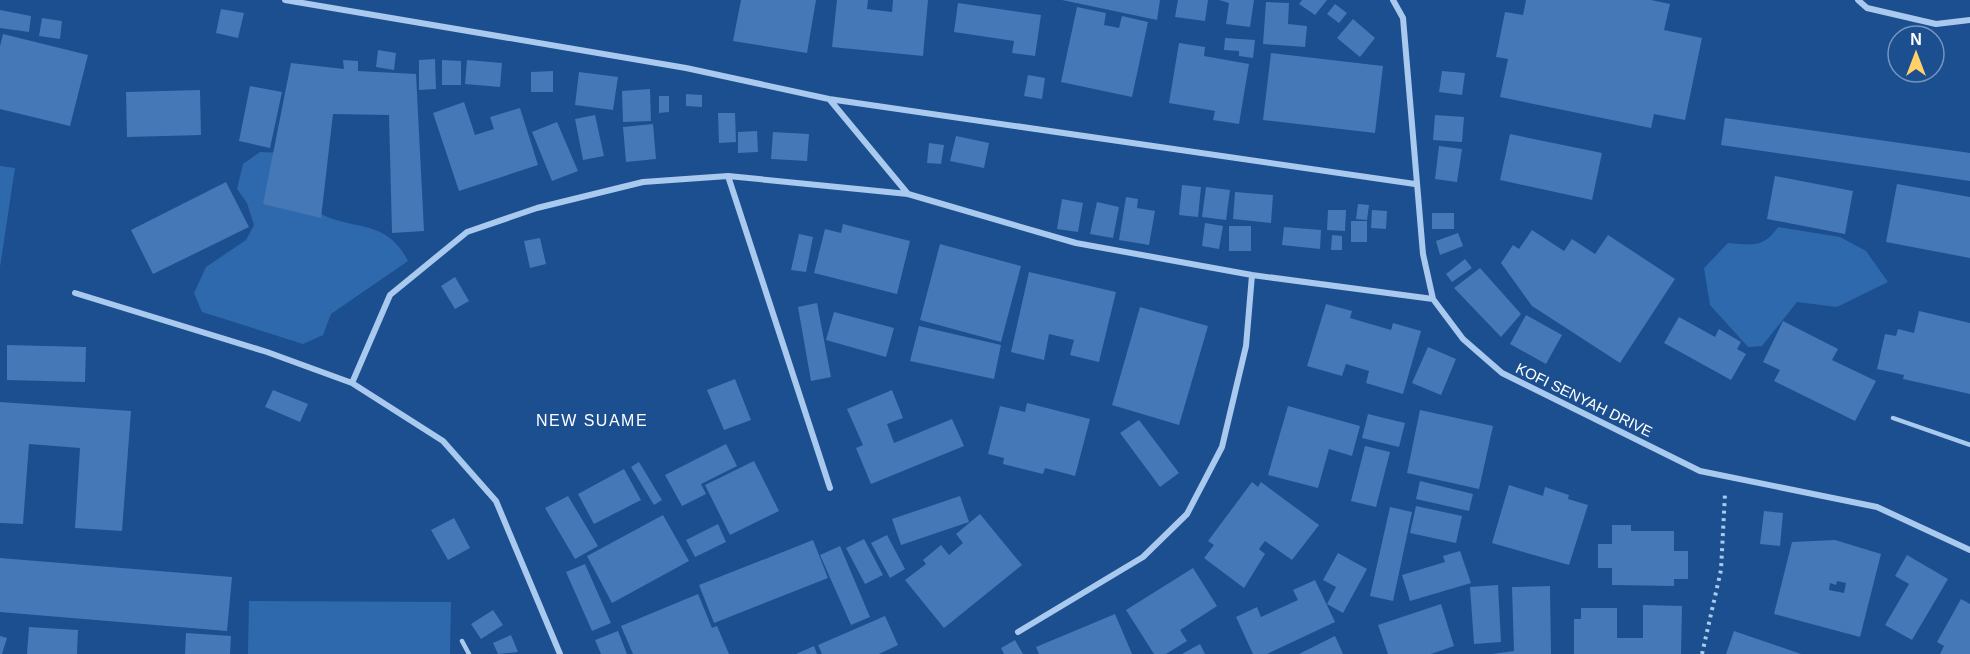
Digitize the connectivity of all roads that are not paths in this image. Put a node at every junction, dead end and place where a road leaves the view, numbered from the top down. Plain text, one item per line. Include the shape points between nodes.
1 (285, 0) edge
2 (1393, 0) edge
3 (1858, 0) edge
4 (1970, 20) edge
5 (830, 99) junction
6 (728, 176) junction
7 (1415, 183) junction
8 (908, 194) junction
9 (1252, 275) junction
10 (75, 293) dead end
11 (1433, 299) junction
12 (352, 383) junction
13 (1893, 417) dead end
14 (1970, 444) edge
15 (830, 488) dead end
16 (1970, 549) edge
17 (1018, 632) dead end
18 (462, 641) dead end
19 (469, 654) edge
20 (560, 654) edge

1 - 5 street via 686,68
2 - 7 street, KOFI SENYAH DRIVE via 1403,18
3 - 4 street via 1867,8 1936,24
5 - 7 street
5 - 8 street
6 - 8 street
6 - 12 street via 643,182 537,208 467,232 390,296
6 - 15 street
7 - 11 street, KOFI SENYAH DRIVE
8 - 9 street via 1076,243
9 - 11 street
9 - 17 street via 1246,346 1222,447 1187,514 1143,557
10 - 12 street via 267,352
11 - 16 street, KOFI SENYAH DRIVE via 1463,339 1502,374 1700,471 1877,507
12 - 20 street via 443,441 496,501
13 - 14 lane
18 - 19 lane

